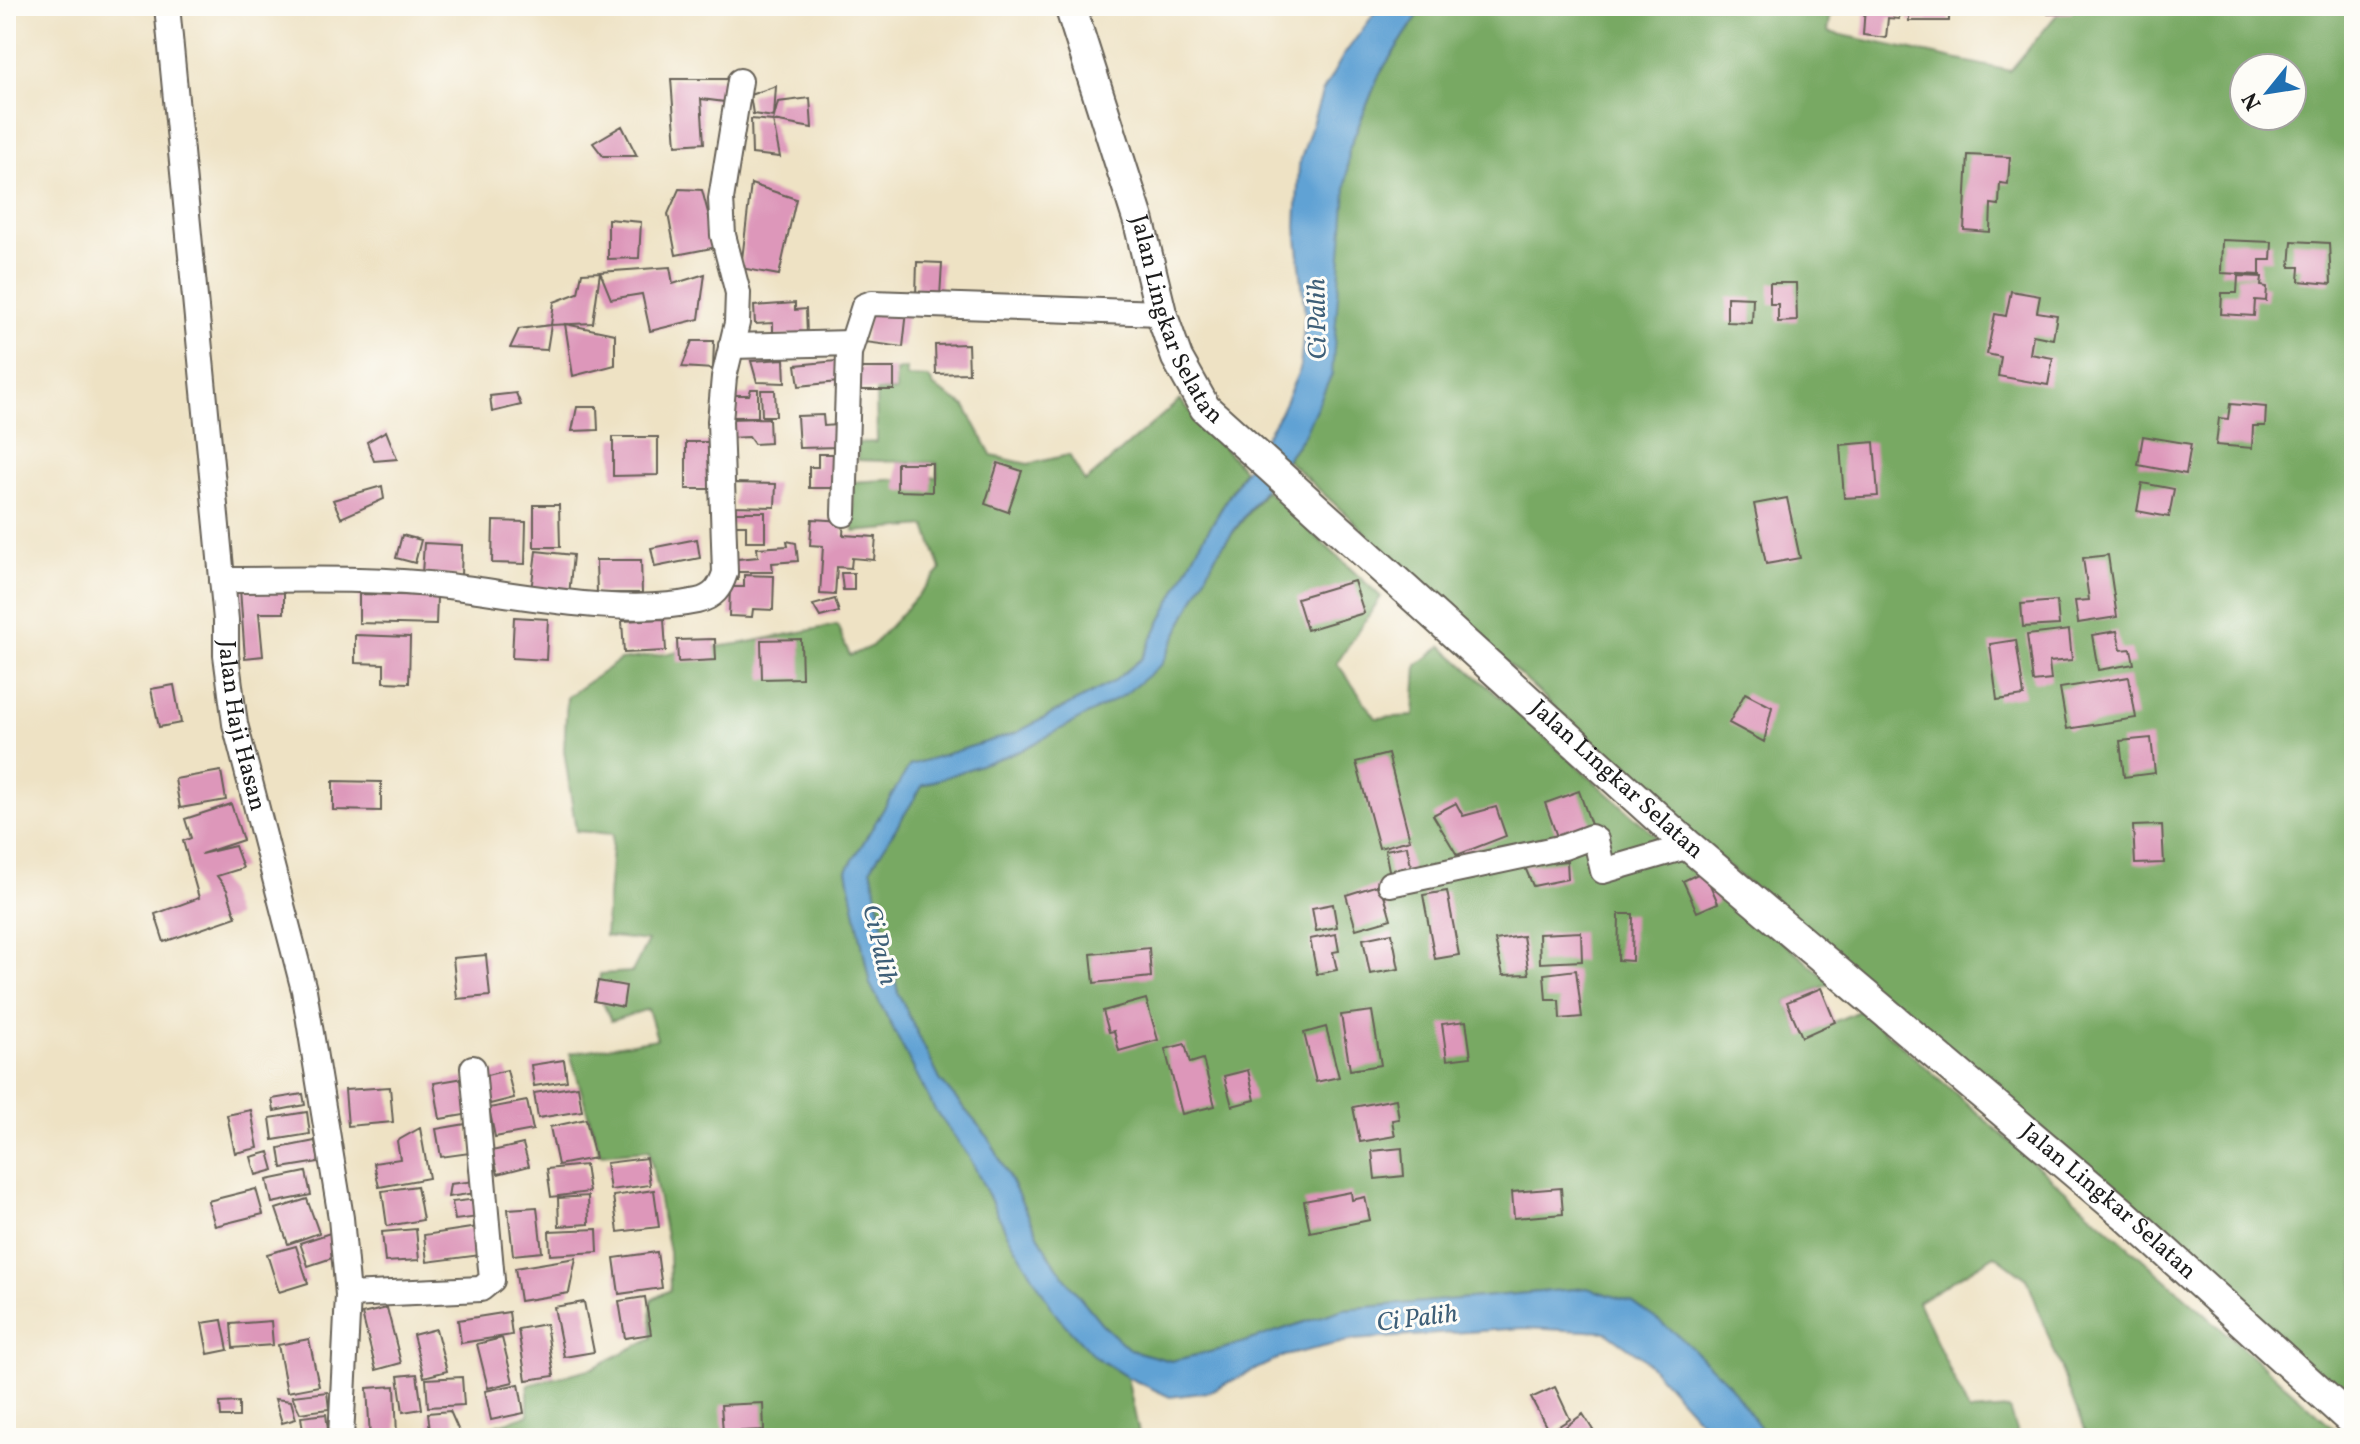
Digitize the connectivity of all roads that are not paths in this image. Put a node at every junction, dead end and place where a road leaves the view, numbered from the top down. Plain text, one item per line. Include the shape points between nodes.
1 (167, 6) edge
2 (1070, 6) edge
3 (740, 81) dead end
4 (1161, 313) junction
5 (851, 343) junction
6 (731, 346) junction
7 (844, 514) dead end
8 (222, 580) junction
9 (1689, 846) junction
10 (1390, 884) dead end
11 (473, 1068) dead end
12 (348, 1295) junction
13 (2354, 1423) edge
14 (341, 1438) edge

1 - 8 street, Jalan Haji Hasan
2 - 4 street, Jalan Lingkar Selatan via 1139,222
3 - 6 street via 721,199 723,235 738,293
4 - 5 street via 872,303 861,310
4 - 9 street, Jalan Lingkar Selatan via 1177,358 1205,408
5 - 6 street
5 - 7 street
6 - 8 street via 720,421 725,573 712,595 652,606 614,605 448,586
8 - 12 street, Jalan Haji Hasan via 235,724 304,990
9 - 10 street via 1605,871 1591,837
9 - 13 street, Jalan Lingkar Selatan via 2124,1214
11 - 12 street via 492,1280 481,1289
12 - 14 street, Jalan Haji Hasan

